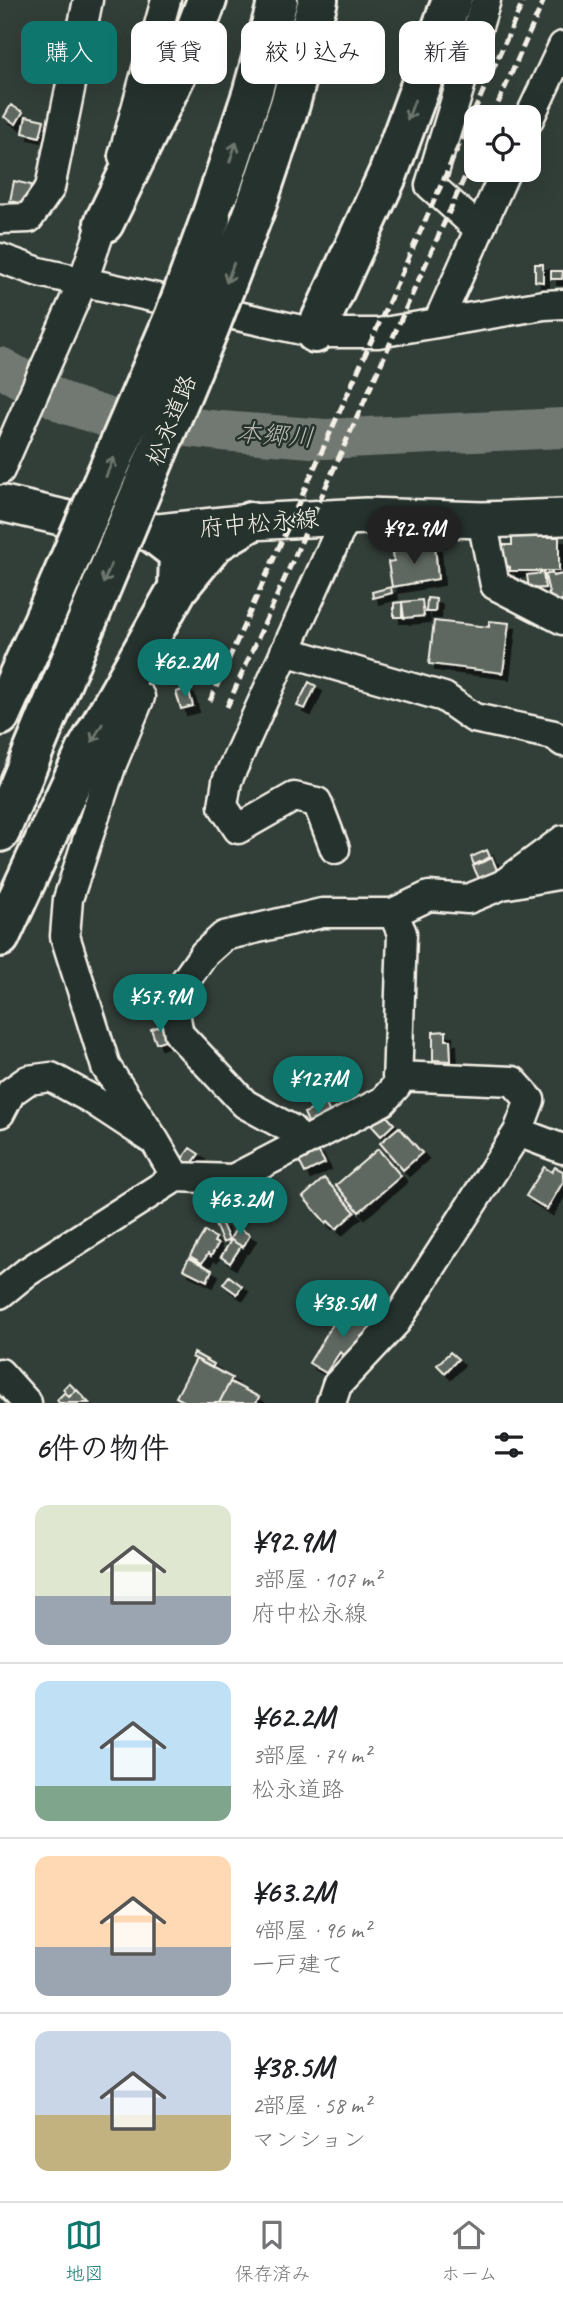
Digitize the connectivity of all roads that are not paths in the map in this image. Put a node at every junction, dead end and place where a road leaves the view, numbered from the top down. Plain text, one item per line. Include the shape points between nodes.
1 (88, 0) edge
2 (166, 0) edge
3 (207, 0) edge
4 (278, 0) edge
5 (318, 0) edge
6 (340, 0) edge
7 (452, 0) edge
8 (486, 0) edge
9 (563, 46) edge
10 (290, 104) junction
11 (535, 105) edge
12 (501, 182) edge
13 (0, 219) edge
14 (104, 223) junction
15 (479, 229) junction
16 (0, 258) edge
17 (83, 281) junction
18 (563, 304) edge
19 (438, 322) junction
20 (315, 333) junction
21 (1, 467) edge
22 (0, 503) edge
23 (346, 517) junction
24 (563, 517) edge
25 (482, 520) junction
26 (250, 522) junction
27 (153, 533) junction
28 (178, 588) junction
29 (563, 620) edge
30 (285, 651) junction
31 (122, 688) junction
32 (0, 716) edge
33 (563, 742) edge
34 (0, 832) edge
35 (563, 840) edge
36 (335, 849) dead end
37 (563, 874) edge
38 (502, 885) junction
39 (393, 913) junction
40 (0, 937) edge
41 (397, 1076) junction
42 (0, 1113) edge
43 (518, 1132) junction
44 (155, 1141) junction
45 (302, 1143) junction
46 (563, 1149) edge
47 (176, 1177) junction
48 (0, 1294) edge
49 (0, 1373) edge
50 (27, 1403) edge
51 (331, 1403) edge

1 - 13 street via 50,188 29,218
2 - 14 street
3 - 14 highway via 188,50
32 -> 4 highway, 松永道路, bridge via 175,315 252,94
5 - 10 highway, 松永道路
6 - 10 highway
7 -> 20 highway via 388,174
8 - 15 street via 430,185
9 - 11 street
10 -> 34 highway, 松永道路, bridge via 210,326
12 - 15 street
14 - 17 street
15 - 19 street
16 - 17 street
17 - 20 street
17 - 21 street
18 - 19 street
19 - 20 street via 378,333
22 - 27 main road, 府中松永線
23 - 25 main road, 府中松永線
23 - 26 main road, 府中松永線
23 - 30 street
24 - 25 main road, 府中松永線
25 - 29 street via 495,585
26 - 27 main road, 府中松永線
26 - 28 highway via 215,543
27 - 28 highway via 179,553
28 - 31 highway
30 - 33 street via 444,697 474,718 554,735
30 - 36 street via 226,781 223,806 238,829 293,797 317,802
31 -> 40 highway via 89,747
31 - 44 street via 140,698 112,764 68,899 65,936 106,1067
35 - 38 street
37 - 38 street
38 - 39 street via 468,899 429,896
39 - 41 street via 402,933
39 - 45 street via 322,913 224,936 204,954 178,991 174,1008 179,1034 245,1104 291,1129
41 - 43 street via 513,1081 530,1100
41 - 45 street via 397,1085 383,1101
42 - 44 street via 19,1086 51,1077
43 - 46 street
43 - 51 street via 396,1322 337,1385
44 - 47 street
45 - 47 street via 233,1179
47 - 48 street
49 - 50 street

